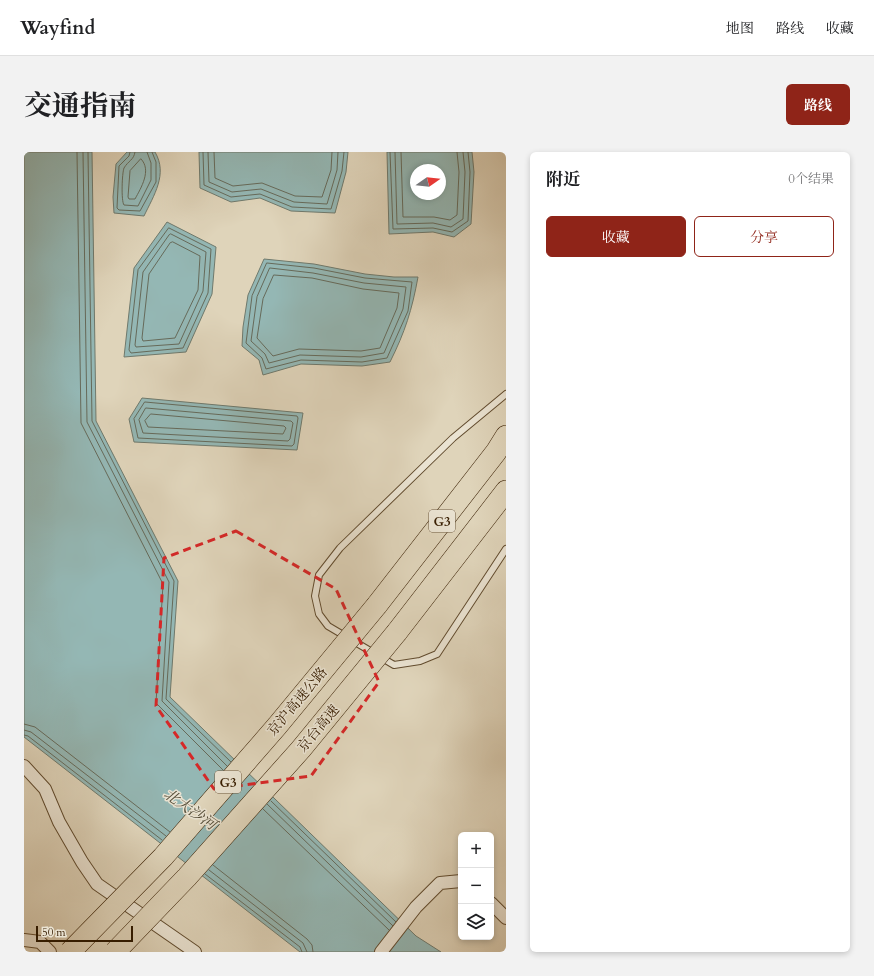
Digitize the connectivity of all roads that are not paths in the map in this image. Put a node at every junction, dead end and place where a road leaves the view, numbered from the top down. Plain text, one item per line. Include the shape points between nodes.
1 (506, 394) edge
2 (506, 436) edge
3 (506, 491) edge
4 (506, 503) edge
5 (506, 550) edge
6 (413, 611) junction
7 (24, 766) edge
8 (458, 882) edge
9 (492, 904) edge
10 (506, 918) edge
11 (24, 940) edge
12 (50, 952) edge
13 (70, 952) edge
14 (115, 952) edge
15 (195, 952) edge
16 (381, 952) edge

1 - 5 lane via 453,438 340,548 319,575 315,596 319,614 328,626 394,665 420,661 437,654
2 - 13 highway, 京沪高速公路 / G3, bridge via 377,605 277,726 163,856
3 - 6 highway, 京台高速 / G3
4 - 6 lane
6 - 14 highway, 京台高速 / G3, bridge via 301,749 187,877
7 - 15 street via 44,789 74,849 97,884
8 - 16 street via 440,883
9 - 10 street
11 - 12 street via 40,942

